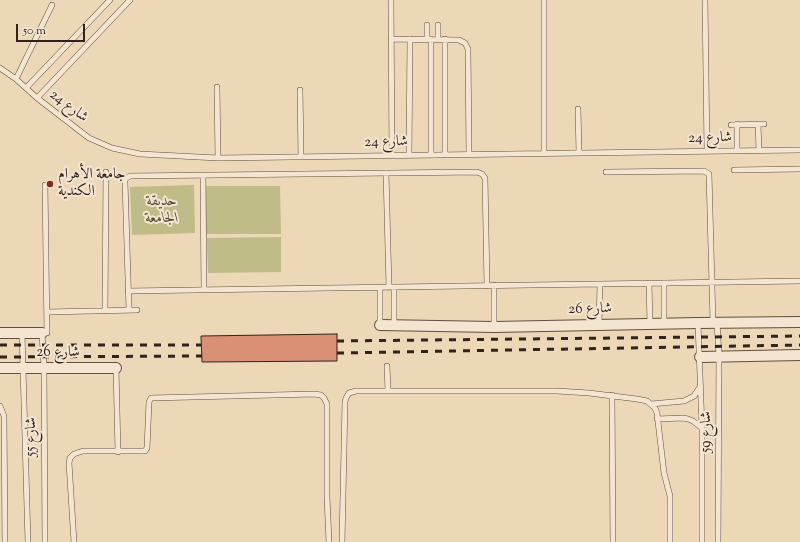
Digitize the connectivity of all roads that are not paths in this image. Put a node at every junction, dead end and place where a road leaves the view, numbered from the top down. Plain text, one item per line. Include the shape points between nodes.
1 (110, 0) edge
2 (130, 0) edge
3 (391, 0) edge
4 (544, 0) edge
5 (705, 0) edge
6 (52, 5) dead end
7 (427, 25) dead end
8 (438, 25) dead end
9 (391, 39) junction
10 (429, 39) junction
11 (410, 40) junction
12 (438, 40) junction
13 (445, 40) junction
14 (0, 68) edge
15 (16, 79) junction
16 (217, 87) dead end
17 (26, 88) junction
18 (300, 90) dead end
19 (37, 98) junction
20 (578, 109) dead end
21 (758, 124) junction
22 (764, 124) dead end
23 (759, 150) junction
24 (800, 150) edge
25 (707, 151) junction
26 (737, 151) junction
27 (544, 153) junction
28 (579, 153) junction
29 (469, 154) junction
30 (392, 155) junction
31 (410, 155) junction
32 (431, 155) junction
33 (445, 155) junction
34 (301, 157) junction
35 (218, 158) junction
36 (800, 169) edge
37 (734, 170) dead end
38 (106, 172) dead end
39 (606, 172) dead end
40 (386, 173) junction
41 (204, 176) junction
42 (45, 185) dead end
43 (800, 281) edge
44 (713, 282) junction
45 (649, 283) junction
46 (664, 283) junction
47 (600, 284) junction
48 (487, 286) junction
49 (494, 286) junction
50 (380, 287) junction
51 (392, 287) junction
52 (204, 290) junction
53 (128, 291) junction
54 (129, 310) junction
55 (137, 310) dead end
56 (105, 311) junction
57 (47, 312) junction
58 (800, 322) edge
59 (698, 323) junction
60 (715, 323) junction
61 (650, 324) junction
62 (664, 324) junction
63 (380, 325) joint
64 (394, 325) junction
65 (599, 325) junction
66 (494, 327) junction
67 (0, 333) edge
68 (22, 333) junction
69 (44, 333) junction
70 (800, 355) edge
71 (719, 356) junction
72 (700, 357) junction
73 (387, 366) dead end
74 (44, 367) junction
75 (0, 368) edge
76 (24, 368) junction
77 (116, 368) joint
78 (700, 386) junction
79 (388, 391) junction
80 (612, 396) junction
81 (651, 404) junction
82 (0, 406) edge
83 (658, 419) junction
84 (702, 428) junction
85 (118, 452) junction
86 (5, 542) edge
87 (28, 542) edge
88 (45, 542) edge
89 (74, 542) edge
90 (329, 542) edge
91 (342, 542) edge
92 (613, 542) edge
93 (670, 542) edge
94 (702, 542) edge
95 (718, 542) edge

1 - 17 lane
2 - 19 lane
3 - 9 lane
4 - 27 lane
5 - 25 lane
6 - 15 lane
7 - 10 lane
8 - 12 lane
9 - 11 lane
9 - 30 lane
10 - 11 lane
10 - 12 lane
10 - 32 lane
11 - 31 lane
12 - 13 lane
13 - 29 lane via 462,41 468,49
13 - 33 lane
14 - 15 lane, شارع 24
15 - 17 lane, شارع 24
16 - 35 lane
17 - 19 lane, شارع 24
18 - 34 lane
19 - 35 lane, شارع 24 via 89,138 112,148 140,154
20 - 28 lane
21 - 22 lane
21 - 23 lane
21 - 26 lane via 734,124
23 - 24 lane, شارع 24
23 - 26 lane, شارع 24
25 - 26 lane, شارع 24
25 - 28 lane, شارع 24
27 - 28 lane, شارع 24
27 - 29 lane, شارع 24
29 - 33 lane, شارع 24
30 - 31 lane, شارع 24
30 - 34 lane, شارع 24
31 - 32 lane, شارع 24
32 - 33 lane, شارع 24
34 - 35 lane, شارع 24
36 - 37 lane
38 - 56 lane
39 - 44 lane, شارع 59 via 707,172
40 - 41 lane
40 - 48 lane via 482,174 485,178
40 - 51 lane
41 - 52 lane
41 - 53 lane via 130,176 125,179
42 - 57 lane, شارع 55
43 - 44 lane
44 - 46 lane
44 - 60 lane, شارع 59
45 - 46 lane
45 - 47 lane
45 - 61 lane
46 - 62 lane
47 - 49 lane
47 - 65 lane
48 - 49 lane
48 - 51 lane
49 - 66 lane
50 - 51 lane
50 - 52 lane
50 - 63 lane
51 - 64 lane
52 - 53 lane
53 - 54 lane
54 - 55 lane
54 - 56 lane
56 - 57 lane
57 - 69 lane, شارع 55
58 - 60 street, شارع 26
59 - 60 street, شارع 26
59 - 62 street, شارع 26
59 - 72 lane, شارع 59
60 - 71 lane, شارع 59
61 - 62 street, شارع 26
61 - 65 street, شارع 26
63 - 64 street, شارع 26
64 - 66 street, شارع 26
65 - 66 street, شارع 26
67 - 68 street, شارع 26
68 - 69 street, شارع 26
68 - 76 lane, شارع 55
69 - 74 lane, شارع 55
70 - 71 street
71 - 72 street
71 - 95 lane, شارع 59
72 - 78 lane, شارع 59
73 - 79 lane
74 - 76 street, شارع 26
74 - 77 street, شارع 26
74 - 88 lane, شارع 55
75 - 76 street, شارع 26
76 - 87 lane, شارع 55
77 - 85 lane
78 - 81 lane via 694,396 684,401
78 - 84 lane, شارع 59
79 - 80 lane via 557,391
79 - 91 lane via 352,392 346,398
80 - 81 lane via 642,400
80 - 92 lane
81 - 83 lane
82 - 86 lane via 4,416
83 - 84 lane via 683,418 693,421
83 - 93 lane via 662,462 670,496
84 - 94 lane, شارع 59
85 - 89 lane via 78,452 70,458
85 - 90 lane via 147,450 148,402 152,397 321,395 327,404

